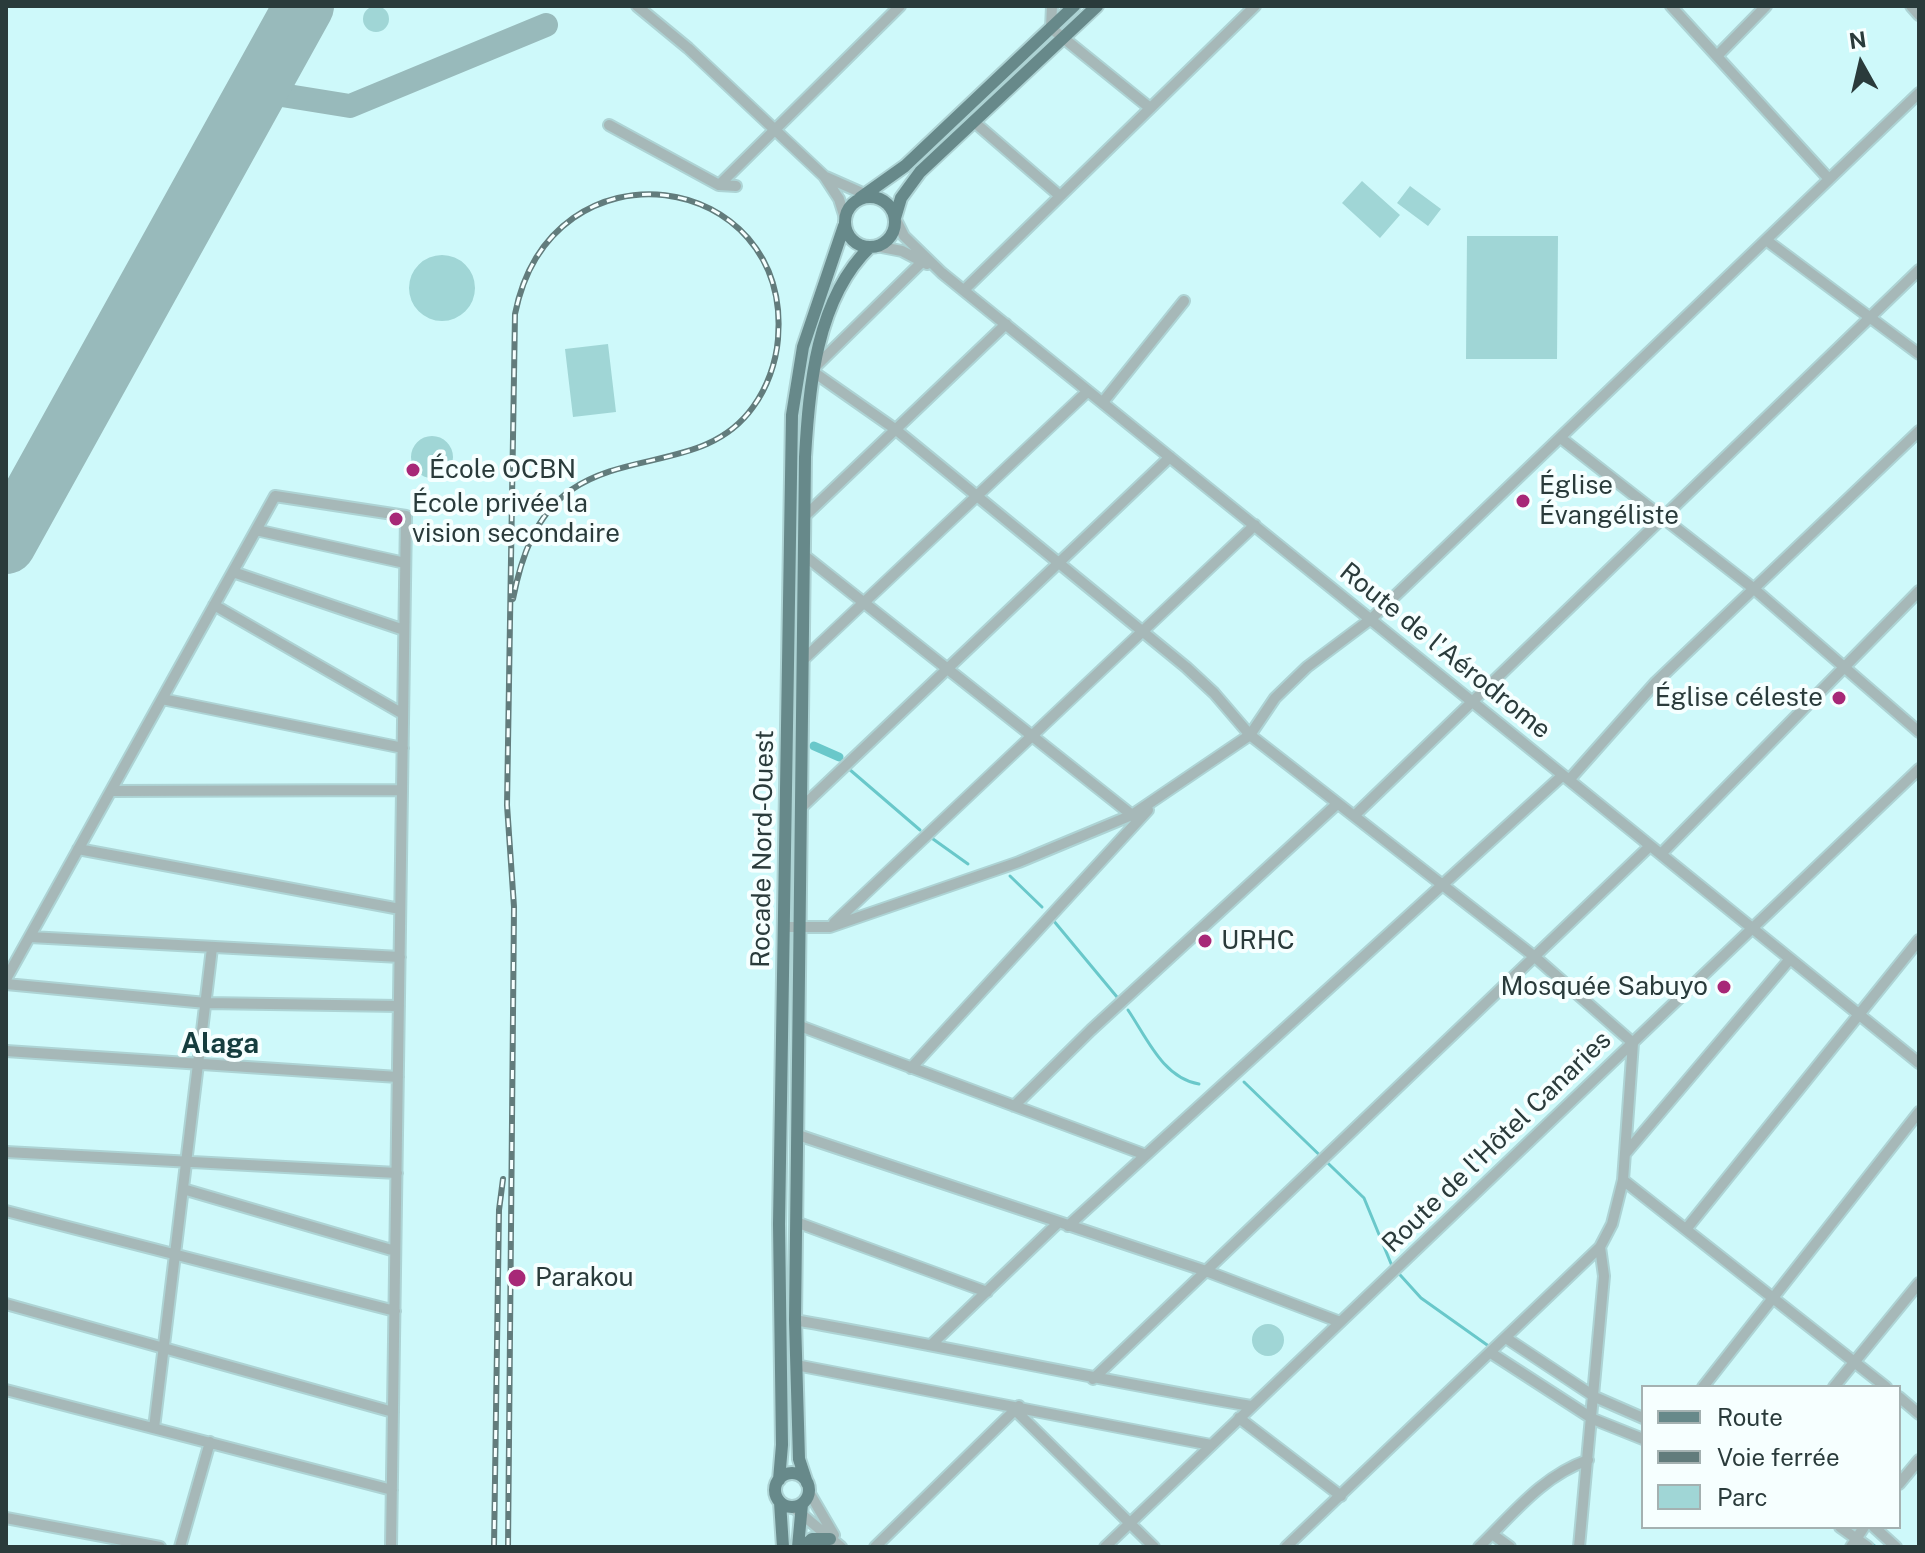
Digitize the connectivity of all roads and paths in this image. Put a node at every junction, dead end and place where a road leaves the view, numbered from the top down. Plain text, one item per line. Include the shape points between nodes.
1 (637, 6) edge
2 (900, 6) edge
3 (1052, 6) edge
4 (1074, 6) edge
5 (1097, 6) edge
6 (1255, 6) edge
7 (1671, 6) edge
8 (1766, 6) edge
9 (1911, 6) edge
10 (1919, 15) edge
11 (1051, 28) junction
12 (1064, 37) junction
13 (1718, 55) junction
14 (1919, 93) edge
15 (1150, 108) junction
16 (973, 121) junction
17 (609, 125) dead end
18 (774, 132) junction
19 (824, 176) junction
20 (1828, 178) junction
21 (719, 185) junction
22 (736, 186) dead end
23 (1060, 196) junction
24 (866, 197) junction
25 (895, 218) junction
26 (844, 222) junction
27 (1766, 240) junction
28 (873, 247) junction
29 (923, 261) junction
30 (1919, 270) edge
31 (942, 273) junction
32 (964, 290) junction
33 (1184, 301) dead end
34 (1870, 315) junction
35 (1006, 324) junction
36 (1919, 354) edge
37 (815, 370) junction
38 (1088, 391) junction
39 (1103, 402) junction
40 (895, 429) junction
41 (1919, 431) edge
42 (1562, 439) junction
43 (1170, 457) junction
44 (976, 494) junction
45 (806, 515) junction
46 (1664, 516) junction
47 (1255, 525) junction
48 (256, 530) junction
49 (805, 556) junction
50 (405, 563) junction
51 (1056, 563) junction
52 (233, 572) junction
53 (1753, 588) junction
54 (1919, 591) edge
55 (863, 603) junction
56 (214, 605) junction
57 (1371, 619) junction
58 (404, 630) junction
59 (1142, 630) junction
60 (804, 659) junction
61 (1846, 665) junction
62 (947, 670) junction
63 (162, 699) junction
64 (1473, 702) junction
65 (403, 714) junction
66 (1919, 732) edge
67 (1250, 735) junction
68 (1031, 738) junction
69 (403, 748) junction
70 (1919, 769) edge
71 (1566, 778) junction
72 (402, 790) junction
73 (111, 791) junction
74 (1154, 803) junction
75 (1337, 804) junction
76 (802, 807) junction
77 (1132, 815) junction
78 (1355, 815) junction
79 (1650, 846) junction
80 (78, 849) junction
81 (1661, 854) junction
82 (1441, 887) junction
83 (400, 909) junction
84 (785, 927) junction
85 (800, 927) junction
86 (830, 927) junction
87 (1752, 928) junction
88 (30, 937) junction
89 (1919, 940) edge
90 (212, 948) junction
91 (400, 957) junction
92 (1535, 957) junction
93 (1790, 959) junction
94 (6, 981) edge
95 (206, 1003) junction
96 (399, 1006) junction
97 (1858, 1014) junction
98 (800, 1026) junction
99 (1633, 1043) junction
100 (6, 1051) edge
101 (1919, 1063) edge
102 (198, 1064) junction
103 (911, 1068) junction
104 (398, 1077) junction
105 (1014, 1106) junction
106 (1919, 1112) edge
107 (798, 1135) junction
108 (6, 1152) edge
109 (1625, 1154) junction
110 (1146, 1155) junction
111 (186, 1162) junction
112 (397, 1173) junction
113 (1623, 1180) junction
114 (183, 1189) junction
115 (6, 1211) edge
116 (796, 1222) junction
117 (1063, 1224) junction
118 (1687, 1228) junction
119 (1600, 1247) junction
120 (395, 1251) junction
121 (175, 1254) junction
122 (1206, 1271) junction
123 (1919, 1283) edge
124 (987, 1292) junction
125 (1774, 1298) junction
126 (6, 1304) edge
127 (395, 1311) junction
128 (795, 1320) junction
129 (1340, 1322) junction
130 (1506, 1338) junction
131 (932, 1344) junction
132 (164, 1347) junction
133 (1491, 1353) junction
134 (1855, 1361) junction
135 (796, 1365) junction
136 (1093, 1379) junction
137 (1705, 1385) edge
138 (1836, 1385) edge
139 (1884, 1385) edge
140 (6, 1390) edge
141 (1595, 1397) junction
142 (1901, 1399) edge
143 (1251, 1406) junction
144 (1017, 1408) junction
145 (393, 1412) junction
146 (1919, 1414) edge
147 (1641, 1417) edge
148 (1239, 1418) junction
149 (1593, 1419) junction
150 (154, 1428) junction
151 (1641, 1438) edge
152 (210, 1442) junction
153 (1211, 1445) junction
154 (1588, 1460) junction
155 (1919, 1460) edge
156 (779, 1480) junction
157 (1901, 1482) edge
158 (808, 1487) junction
159 (392, 1490) junction
160 (1341, 1496) junction
161 (780, 1502) junction
162 (798, 1507) junction
163 (6, 1518) edge
164 (1131, 1522) junction
165 (1876, 1529) edge
166 (1492, 1534) junction
167 (1854, 1542) edge
168 (837, 1543) edge
169 (160, 1547) edge
170 (180, 1547) edge
171 (391, 1547) edge
172 (783, 1547) edge
173 (801, 1547) edge
174 (875, 1547) edge
175 (1105, 1547) edge
176 (1154, 1547) edge
177 (1286, 1547) edge
178 (1479, 1547) edge
179 (1510, 1547) edge
180 (1579, 1547) edge
181 (1868, 1547) edge
182 (1896, 1547) edge

1 - 18 street
2 - 18 street
3 - 11 street
4 - 11 main road
5 - 12 main road
6 - 15 street
7 - 13 street
8 - 13 street
9 - 10 street
11 - 12 street
11 - 24 main road
12 - 15 street
12 - 16 main road
13 - 20 street
14 - 20 street
15 - 23 street
16 - 23 street
16 - 25 main road via 912,182
17 - 21 street
18 - 19 street
18 - 21 street
19 - 24 street
19 - 26 street via 839,199
20 - 27 street
21 - 22 street
23 - 32 street
24 - 25 main road via 887,203
24 - 26 main road via 848,208
25 - 28 main road via 889,238
25 - 31 street, Route de l'Aérodrome via 904,236
26 - 28 main road via 851,240
26 - 84 main road, Rocade Nord-Ouest via 803,347 792,415
27 - 34 street
27 - 42 street
28 - 29 street, Route de l'Aérodrome
28 - 37 main road, Rocade Nord-Ouest via 840,289
29 - 31 street, Route de l'Aérodrome
29 - 37 street
30 - 34 street
31 - 32 street, Route de l'Aérodrome
32 - 35 street, Route de l'Aérodrome
33 - 39 street
34 - 36 street
34 - 46 street
35 - 38 street, Route de l'Aérodrome
35 - 40 street
37 - 40 street
37 - 45 main road, Rocade Nord-Ouest via 806,432
38 - 39 street, Route de l'Aérodrome
38 - 44 street
39 - 43 street, Route de l'Aérodrome
40 - 44 street
40 - 45 street
41 - 53 street
42 - 46 street
42 - 57 street
43 - 47 street, Route de l'Aérodrome
43 - 51 street
44 - 51 street
44 - 55 street
45 - 49 main road, Rocade Nord-Ouest
46 - 53 street
46 - 64 street
47 - 57 street, Route de l'Aérodrome
47 - 59 street
48 - 50 street
48 - 50 street via 275,496 406,516
48 - 52 street
49 - 55 street
49 - 60 main road, Rocade Nord-Ouest
50 - 58 street
51 - 59 street
51 - 62 street
52 - 56 street
52 - 58 street
53 - 61 street
53 - 71 street
54 - 61 street
55 - 60 street
55 - 62 street
56 - 63 street
56 - 65 street
57 - 64 street, Route de l'Aérodrome
57 - 67 street via 1296,677
58 - 65 street
59 - 67 street via 1214,693
59 - 68 street
60 - 76 main road, Rocade Nord-Ouest
61 - 66 street
61 - 81 street
62 - 68 street
62 - 76 street
63 - 69 street
63 - 73 street
64 - 71 street, Route de l'Aérodrome
64 - 78 street
65 - 69 street
67 - 74 street
67 - 75 street
68 - 77 street
68 - 86 street
69 - 72 street
70 - 87 street, Route de l'Hôtel Canaries
71 - 79 street, Route de l'Aérodrome
71 - 82 street
72 - 73 street
72 - 83 street
73 - 80 street
74 - 77 street
74 - 103 street
75 - 78 street
75 - 105 street
76 - 85 main road, Rocade Nord-Ouest
77 - 86 street via 1007,866
78 - 82 street
79 - 81 street, Route de l'Aérodrome
79 - 92 street
80 - 83 street
80 - 88 street
81 - 87 street, Route de l'Aérodrome
82 - 92 street
82 - 110 street
83 - 91 street
84 - 85 street
84 - 156 main road, Rocade Nord-Ouest
85 - 86 street
85 - 98 main road, Rocade Nord-Ouest
87 - 93 street, Route de l'Aérodrome
87 - 99 street, Route de l'Hôtel Canaries
88 - 90 street
88 - 94 street
89 - 97 street
90 - 91 street
90 - 95 street
91 - 96 street
92 - 99 street
92 - 122 street
93 - 97 street, Route de l'Aérodrome
93 - 109 street
94 - 95 street
95 - 96 street
95 - 102 street
96 - 104 street
97 - 101 street, Route de l'Aérodrome
97 - 118 street
98 - 103 street
98 - 107 main road, Rocade Nord-Ouest
99 - 109 street
99 - 129 street, Route de l'Hôtel Canaries
100 - 102 street
102 - 104 street
102 - 111 street
103 - 105 street
104 - 112 street
105 - 110 street
106 - 125 street
107 - 116 main road, Rocade Nord-Ouest
107 - 117 street
108 - 111 street
109 - 113 street
110 - 117 street
111 - 112 street
111 - 114 street
112 - 120 street
113 - 118 street
113 - 119 street
114 - 120 street
114 - 121 street
115 - 121 street
116 - 124 street
116 - 128 main road, Rocade Nord-Ouest
117 - 122 street
117 - 124 street
118 - 125 street
119 - 130 street
119 - 141 street via 1604,1276
120 - 127 street
121 - 127 street
121 - 132 street
122 - 129 street
122 - 136 street
123 - 134 street
124 - 131 street
125 - 134 street
125 - 137 street
126 - 132 street
127 - 145 street
128 - 131 street
128 - 135 main road, Rocade Nord-Ouest
129 - 143 street, Route de l'Hôtel Canaries
130 - 133 street
130 - 141 street
131 - 136 street
132 - 145 street
132 - 150 street
133 - 149 street
133 - 160 street
134 - 138 street
134 - 139 street
135 - 144 street
135 - 158 main road, Rocade Nord-Ouest via 799,1459
136 - 143 street
140 - 150 street
141 - 147 street
141 - 149 street
142 - 146 street
143 - 148 street, Route de l'Hôtel Canaries
144 - 153 street
144 - 164 street
144 - 174 street
145 - 159 street
148 - 153 street, Route de l'Hôtel Canaries
148 - 160 street
149 - 151 street
149 - 154 street
150 - 152 street
152 - 159 street
152 - 170 street
153 - 164 street, Route de l'Hôtel Canaries
154 - 166 street via 1545,1482
154 - 180 street
155 - 157 street
156 - 158 main road via 796,1474
156 - 161 main road via 775,1489
158 - 162 main road
158 - 168 street
159 - 171 street
160 - 177 street
161 - 162 main road
161 - 172 main road
162 - 168 street
162 - 173 main road
163 - 169 street
164 - 175 street, Route de l'Hôtel Canaries
164 - 176 street
165 - 182 street
166 - 178 street
166 - 179 street
167 - 181 street
168 - 173 main road via 812,1539

